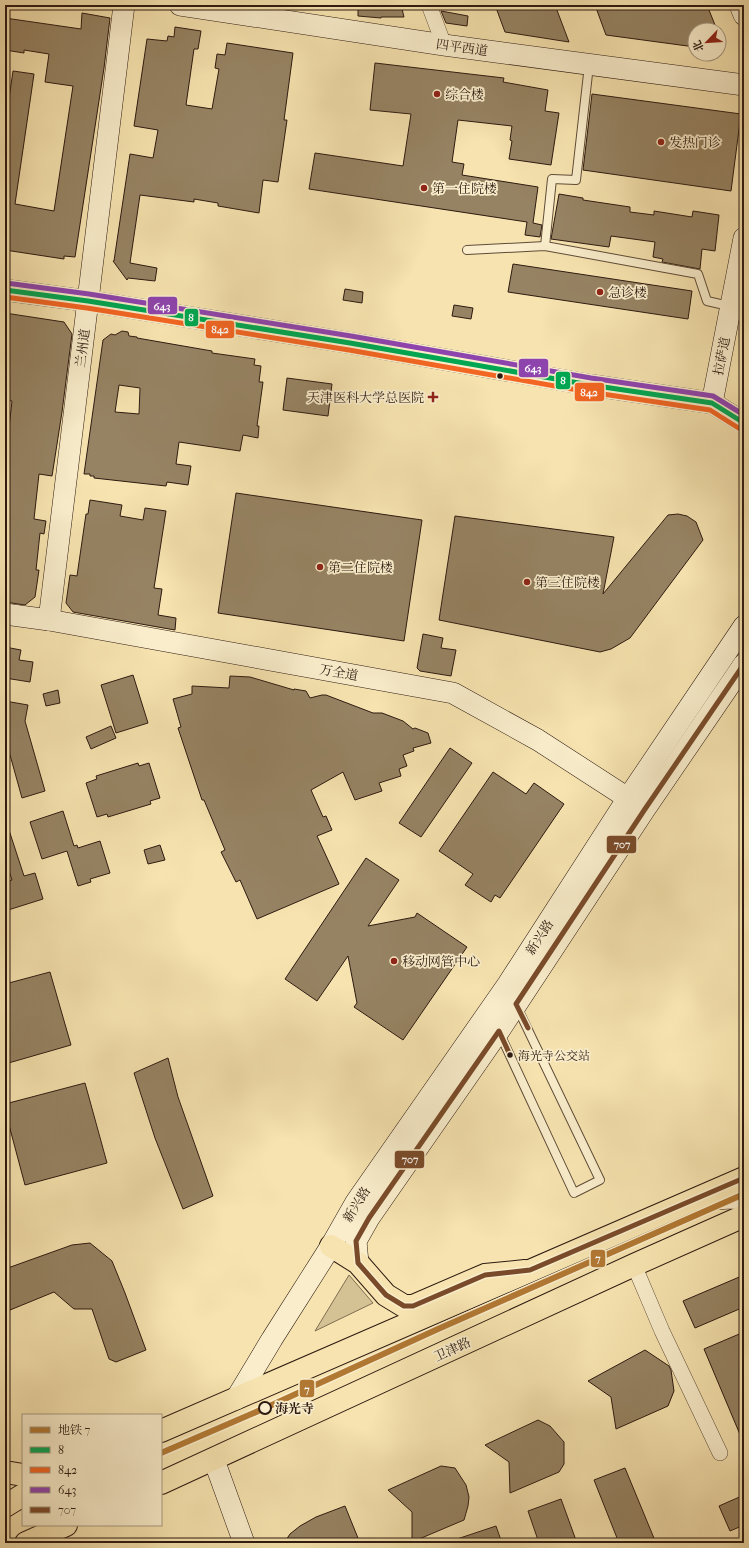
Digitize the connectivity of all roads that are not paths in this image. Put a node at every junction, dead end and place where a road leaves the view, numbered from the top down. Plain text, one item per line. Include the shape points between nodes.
1 (124, 5) edge
2 (180, 5) edge
3 (429, 5) edge
4 (740, 5) edge
5 (744, 16) edge
6 (444, 45) junction
7 (589, 64) junction
8 (744, 85) edge
9 (744, 238) edge
10 (545, 246) junction
11 (467, 250) dead end
12 (5, 277) edge
13 (5, 290) edge
14 (89, 296) junction
15 (730, 307) junction
16 (713, 397) junction
17 (744, 407) edge
18 (744, 423) edge
19 (5, 614) edge
20 (49, 620) junction
21 (744, 626) edge
22 (744, 664) edge
23 (636, 803) junction
24 (516, 1004) junction
25 (498, 1031) junction
26 (744, 1178) edge
27 (744, 1200) edge
28 (693, 1201) junction
29 (744, 1216) edge
30 (744, 1229) edge
31 (706, 1233) junction
32 (331, 1246) junction
33 (358, 1263) junction
34 (634, 1265) junction
35 (530, 1270) junction
36 (236, 1399) junction
37 (162, 1431) edge
38 (720, 1453) dead end
39 (214, 1460) junction
40 (5, 1472) edge
41 (22, 1475) edge
42 (162, 1483) edge
43 (22, 1490) edge
44 (22, 1496) edge
45 (5, 1497) edge
46 (5, 1506) edge
47 (63, 1526) edge
48 (64, 1526) edge
49 (26, 1543) edge
50 (40, 1543) edge
51 (244, 1543) edge

1 - 14 main road, 兰州道
2 - 6 main road, 四平西道
3 - 6 street
4 - 5 main road
6 - 7 main road, 四平西道
7 - 8 main road, 四平西道
7 - 10 lane via 576,180 552,179
9 - 15 main road, 拉萨道
10 - 11 lane
10 - 15 lane via 698,274 706,301
12 - 14 main road
13 - 14 main road
14 - 16 main road via 590,385
14 - 20 main road, 兰州道
15 - 16 main road, 拉萨道
16 - 17 main road
16 - 18 main road
19 - 20 main road, 万全道
20 - 23 main road, 万全道 via 453,693 538,740
21 - 23 main road, 新兴路
22 - 23 main road
23 - 24 main road
23 - 32 main road, 新兴路 via 356,1202
24 - 25 main road
24 - 25 lane via 600,1180 574,1193
25 - 33 main road via 369,1218 356,1241
26 - 28 main road
27 - 28 main road via 732,1198
28 - 35 main road
29 - 31 main road, 卫津路
30 - 31 main road
31 - 34 main road, 卫津路
32 - 33 main road
32 - 36 main road
33 - 35 main road via 386,1295 404,1306 413,1306 485,1275
34 - 38 street
34 - 39 main road, 卫津路
35 - 36 main road
36 - 37 main road
39 - 42 main road, 卫津路
39 - 51 main road
40 - 41 main road
43 - 45 main road
44 - 46 main road
47 - 49 main road
48 - 50 main road

